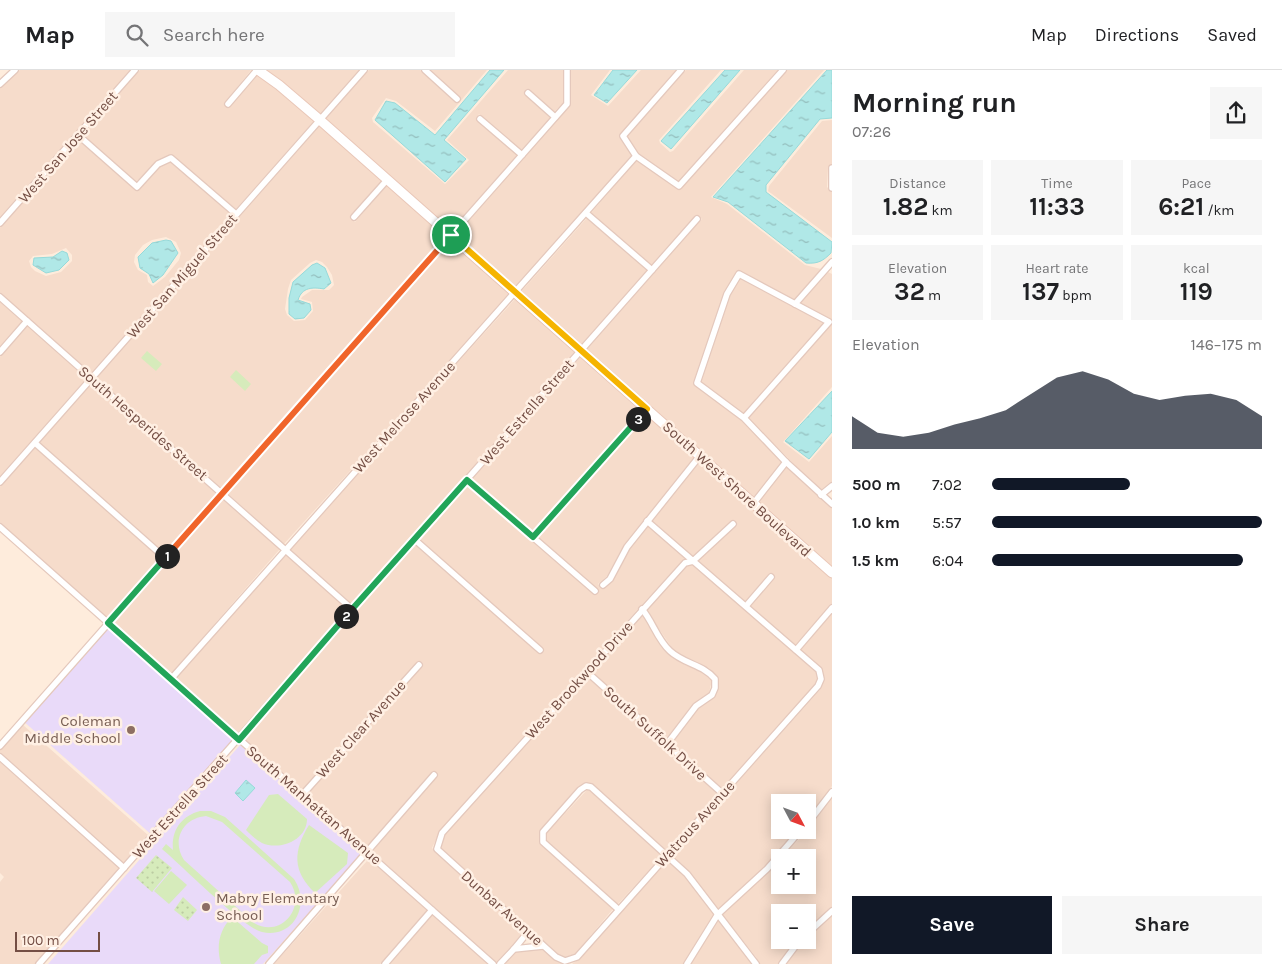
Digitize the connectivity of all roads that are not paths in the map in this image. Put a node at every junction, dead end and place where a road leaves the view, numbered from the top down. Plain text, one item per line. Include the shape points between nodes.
1 (15, 70) edge
2 (135, 70) edge
3 (257, 70) edge
4 (364, 70) edge
5 (424, 70) edge
6 (567, 70) edge
7 (681, 70) edge
8 (783, 70) edge
9 (0, 84) edge
10 (528, 93) dead end
11 (457, 99) dead end
12 (228, 104) dead end
13 (555, 117) junction
14 (480, 119) dead end
15 (320, 120) junction
16 (78, 135) junction
17 (522, 155) junction
18 (636, 156) junction
19 (832, 168) edge
20 (387, 180) junction
21 (832, 188) edge
22 (586, 213) junction
23 (236, 214) junction
24 (354, 218) dead end
25 (698, 219) dead end
26 (0, 223) edge
27 (451, 235) junction
28 (832, 262) edge
29 (652, 270) junction
30 (516, 293) junction
31 (0, 297) edge
32 (795, 304) junction
33 (27, 322) junction
34 (581, 351) junction
35 (0, 352) edge
36 (92, 378) junction
37 (647, 409) junction
38 (744, 418) junction
39 (35, 443) junction
40 (700, 457) junction
41 (786, 462) junction
42 (467, 480) junction
43 (0, 482) edge
44 (832, 486) edge
45 (222, 493) junction
46 (821, 496) junction
47 (752, 504) junction
48 (832, 504) edge
49 (647, 521) junction
50 (733, 524) dead end
51 (0, 527) edge
52 (533, 537) junction
53 (414, 539) junction
54 (285, 549) junction
55 (165, 558) junction
56 (693, 561) junction
57 (832, 573) edge
58 (771, 577) dead end
59 (603, 585) dead end
60 (595, 591) dead end
61 (746, 606) junction
62 (832, 608) edge
63 (352, 609) junction
64 (642, 609) junction
65 (108, 623) junction
66 (540, 650) dead end
67 (796, 650) junction
68 (419, 665) dead end
69 (587, 672) junction
70 (171, 679) junction
71 (239, 740) junction
72 (667, 744) junction
73 (0, 746) edge
74 (0, 757) edge
75 (434, 775) dead end
76 (832, 792) edge
77 (303, 794) junction
78 (723, 794) junction
79 (816, 813) edge
80 (793, 839) edge
81 (437, 848) joint
82 (367, 852) junction
83 (668, 855) junction
84 (124, 868) junction
85 (618, 909) junction
86 (432, 910) junction
87 (832, 911) edge
88 (718, 914) junction
89 (816, 926) edge
90 (528, 932) junction
91 (544, 946) junction
92 (514, 949) junction
93 (793, 949) edge
94 (570, 961) joint
95 (39, 964) edge
96 (269, 964) edge
97 (385, 964) edge
98 (493, 964) edge
99 (500, 964) edge
100 (686, 964) edge
101 (756, 964) edge
102 (782, 964) edge

1 - 9 street
2 - 16 street, West San Jose Street
3 - 12 street
3 - 15 street, South West Shore Boulevard
4 - 15 street, West San Miguel Street
5 - 11 street
6 - 13 street via 567,104
7 - 18 street via 623,136
8 - 18 street via 679,186
10 - 13 street
13 - 17 street
14 - 17 street
15 - 20 street, South West Shore Boulevard
15 - 23 street, West San Miguel Street
16 - 23 street via 137,187 158,164 171,158
16 - 26 street, West San Jose Street
17 - 27 street
18 - 22 street, West Melrose Avenue
19 - 21 street
20 - 24 street
20 - 27 street, South West Shore Boulevard
22 - 29 street
22 - 30 street, West Melrose Avenue
23 - 36 street, West San Miguel Street
25 - 29 street, West Estrella Street
27 - 30 street, South West Shore Boulevard
27 - 45 street
28 - 32 street
29 - 34 street, West Estrella Street
30 - 34 street, South West Shore Boulevard
30 - 54 street, West Melrose Avenue
31 - 33 street, South Hesperides Street
32 - 38 street via 829,322
32 - 38 street via 739,274 727,294 697,383
33 - 35 street
33 - 36 street, South Hesperides Street
34 - 37 street, South West Shore Boulevard
34 - 42 street, West Estrella Street
36 - 39 street, West San Miguel Street
36 - 45 street, South Hesperides Street
37 - 40 street, South West Shore Boulevard
37 - 52 street
38 - 41 street
39 - 43 street, West San Miguel Street
39 - 55 street
40 - 47 street, South West Shore Boulevard
40 - 49 street
41 - 46 street
41 - 47 street
42 - 52 street
42 - 53 street, West Estrella Street
44 - 46 street
45 - 54 street, South Hesperides Street
45 - 55 street
46 - 48 street
47 - 57 street, South West Shore Boulevard
49 - 56 street
49 - 59 street
50 - 56 street, West Brookwood Drive
51 - 65 street, South Manhattan Avenue
52 - 60 street
53 - 63 street, West Estrella Street
53 - 66 street
54 - 63 street, South Hesperides Street
54 - 70 street, West Melrose Avenue
55 - 65 street
56 - 61 street
56 - 64 street, West Brookwood Drive via 685,563
58 - 61 street
61 - 67 street
62 - 67 street
63 - 71 street, West Estrella Street
64 - 69 street, West Brookwood Drive
64 - 72 street via 670,650 685,662 709,670 716,679 712,695 696,706
65 - 70 street, South Manhattan Avenue
65 - 73 street
67 - 78 street, Watrous Avenue via 819,670 821,679 818,686
68 - 77 street, West Clear Avenue
69 - 72 street, South Suffolk Drive
69 - 81 street, West Brookwood Drive via 442,833
70 - 71 street, South Manhattan Avenue
71 - 77 street, South Manhattan Avenue
71 - 84 street, West Estrella Street
72 - 78 street, South Suffolk Drive
74 - 84 street
75 - 82 street
76 - 79 street
77 - 82 street, South Manhattan Avenue
78 - 83 street, Watrous Avenue
80 - 88 street via 767,869
81 - 90 street, Dunbar Avenue
82 - 86 street, South Manhattan Avenue
82 - 96 street
83 - 85 street, Watrous Avenue
83 - 85 street via 592,787 580,790 542,832 543,842
83 - 88 street
84 - 95 street, West Estrella Street
85 - 94 street, Watrous Avenue
86 - 97 street
86 - 98 street, South Manhattan Avenue
87 - 89 street
88 - 100 street
88 - 101 street
90 - 91 street, Dunbar Avenue
90 - 92 street
91 - 92 street
91 - 94 street, Dunbar Avenue via 560,960
92 - 99 street
93 - 102 street

